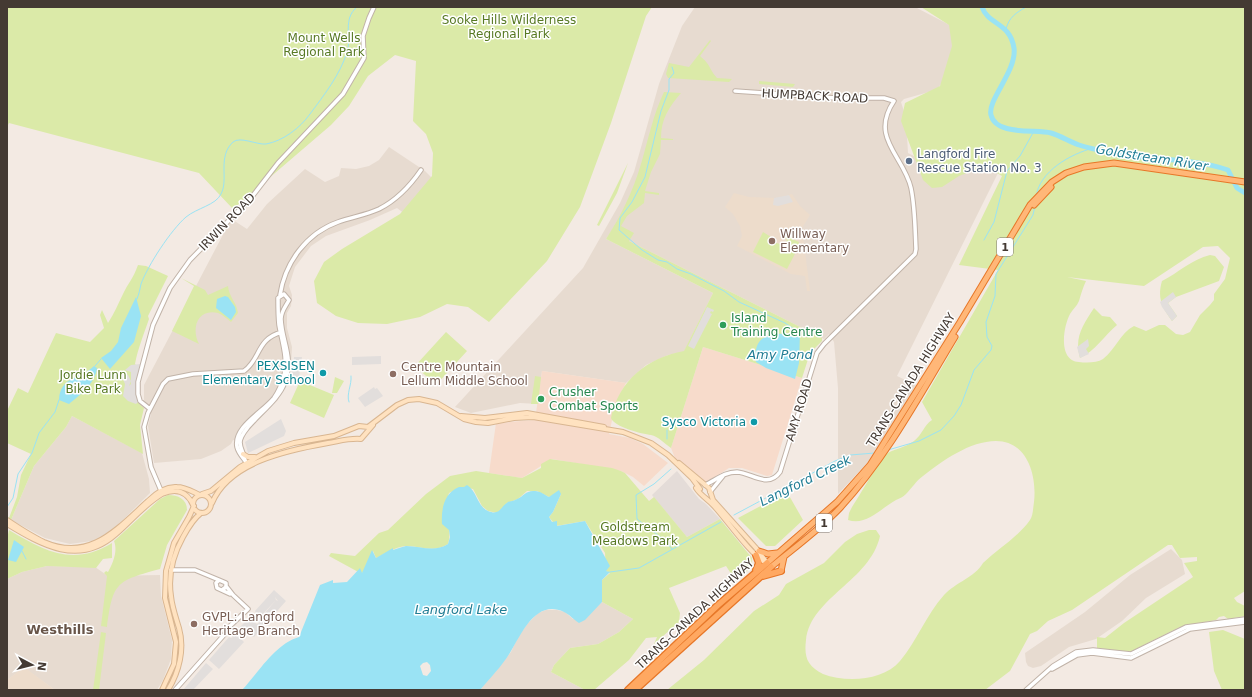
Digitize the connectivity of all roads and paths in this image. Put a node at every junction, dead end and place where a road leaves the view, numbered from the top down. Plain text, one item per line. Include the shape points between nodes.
1 (374, 7) edge
2 (735, 91) dead end
3 (884, 98) junction
4 (888, 110) junction
5 (421, 170) dead end
6 (1204, 176) junction
7 (1245, 182) edge
8 (282, 286) junction
9 (280, 295) junction
10 (286, 295) junction
11 (279, 302) junction
12 (286, 304) junction
13 (282, 332) junction
14 (924, 388) junction
15 (150, 409) junction
16 (375, 422) junction
17 (357, 427) junction
18 (363, 427) junction
19 (366, 434) junction
20 (356, 438) junction
21 (881, 450) junction
22 (243, 454) junction
23 (258, 456) junction
24 (246, 461) junction
25 (677, 463) junction
26 (249, 467) junction
27 (723, 476) junction
28 (705, 486) junction
29 (711, 490) junction
30 (161, 492) junction
31 (700, 492) junction
32 (201, 494) junction
33 (212, 503) junction
34 (193, 506) junction
35 (201, 513) junction
36 (7, 520) edge
37 (7, 524) edge
38 (811, 525) junction
39 (778, 552) junction
40 (758, 553) junction
41 (785, 555) junction
42 (769, 565) junction
43 (171, 570) junction
44 (781, 571) joint
45 (210, 576) junction
46 (756, 576) junction
47 (219, 580) junction
48 (216, 583) junction
49 (226, 586) junction
50 (222, 590) junction
51 (233, 595) junction
52 (1245, 619) edge
53 (1245, 622) edge
54 (162, 690) edge
55 (168, 690) edge
56 (175, 690) edge
57 (628, 690) edge
58 (635, 690) edge
59 (1026, 690) edge

1 - 15 street, IRWIN ROAD via 363,36 365,55 343,94 278,163 250,198 190,260 170,288 153,325 138,382 140,401
2 - 3 street, HUMPBACK ROAD via 836,98
3 - 4 street via 888,102
3 - 4 street, HUMPBACK ROAD via 894,100
4 - 27 street, AMY ROAD via 887,140 890,150 908,178 911,189 915,254 817,352 777,476 767,480 736,472
5 - 8 street via 406,189 384,206 336,222 312,237 291,263
6 - 7 highway, TRANS-CANADA HIGHWAY / 1
6 - 14 highway, TRANS-CANADA HIGHWAY / 1 via 1102,167 1082,170 1057,182 1028,214
6 - 21 highway, TRANS-CANADA HIGHWAY / 1 via 1106,164 1066,173 1042,190 1024,215
8 - 9 street
8 - 10 street
9 - 10 street
9 - 11 street
10 - 12 street via 289,300
11 - 12 street
11 - 13 street via 278,313
12 - 13 street via 282,317
13 - 15 street via 272,335 263,343 244,371 201,374 166,381
13 - 22 street via 289,357 285,382 275,401 243,433 240,442
13 - 24 street via 286,360 284,378 274,397 240,433 237,447
14 - 21 highway via 920,390
14 - 41 highway, TRANS-CANADA HIGHWAY / 1 via 889,445 859,486 831,516
15 - 30 street via 144,433 151,467
16 - 18 main road
16 - 19 main road
16 - 25 main road via 397,405 412,399 432,401 460,415 485,418 527,413 623,432 645,440
17 - 18 main road
17 - 20 main road via 354,434
17 - 23 main road via 334,436 287,445
18 - 19 main road
19 - 20 main road via 361,439
20 - 26 main road via 293,449
21 - 38 highway, TRANS-CANADA HIGHWAY / 1 via 847,492
22 - 23 main road via 248,457
22 - 24 street
23 - 24 main road
24 - 26 street
24 - 32 main road via 211,491
25 - 28 main road via 683,465
25 - 31 main road
26 - 33 main road via 222,485
27 - 28 street, AMY ROAD via 717,477
27 - 29 street
28 - 29 main road
28 - 31 main road
29 - 31 main road via 707,496
29 - 40 main road via 712,498
30 - 32 main road via 177,486
30 - 34 main road via 181,491 189,497
30 - 36 main road via 111,535 88,546 72,548 48,544
30 - 37 main road via 111,539 88,549 68,550 47,546
31 - 40 main road
32 - 33 main road via 208,496
32 - 34 main road via 194,500
33 - 35 main road via 208,511
34 - 35 main road
34 - 54 main road via 174,543 166,571 166,598 176,642 174,664
35 - 43 main road via 193,520 181,540
38 - 39 highway, TRANS-CANADA HIGHWAY / 1
38 - 42 highway
39 - 40 highway
39 - 42 highway, TRANS-CANADA HIGHWAY / 1
40 - 42 main road
40 - 46 highway
41 - 42 highway, TRANS-CANADA HIGHWAY / 1
41 - 44 highway
42 - 46 highway, TRANS-CANADA HIGHWAY / 1
43 - 45 street via 191,569
43 - 55 main road via 171,596 180,630 182,650 179,666
44 - 46 highway
45 - 47 street
45 - 48 street
46 - 57 highway, TRANS-CANADA HIGHWAY / 1
46 - 58 highway, TRANS-CANADA HIGHWAY / 1
47 - 48 street
47 - 49 street via 224,581
48 - 50 street via 217,588
49 - 50 street
49 - 51 street
50 - 51 street
51 - 56 street via 248,609
52 - 59 street via 1186,627 1131,654 1092,650 1076,652 1053,666
53 - 59 street via 1190,629 1132,658 1092,653 1077,655 1054,668

